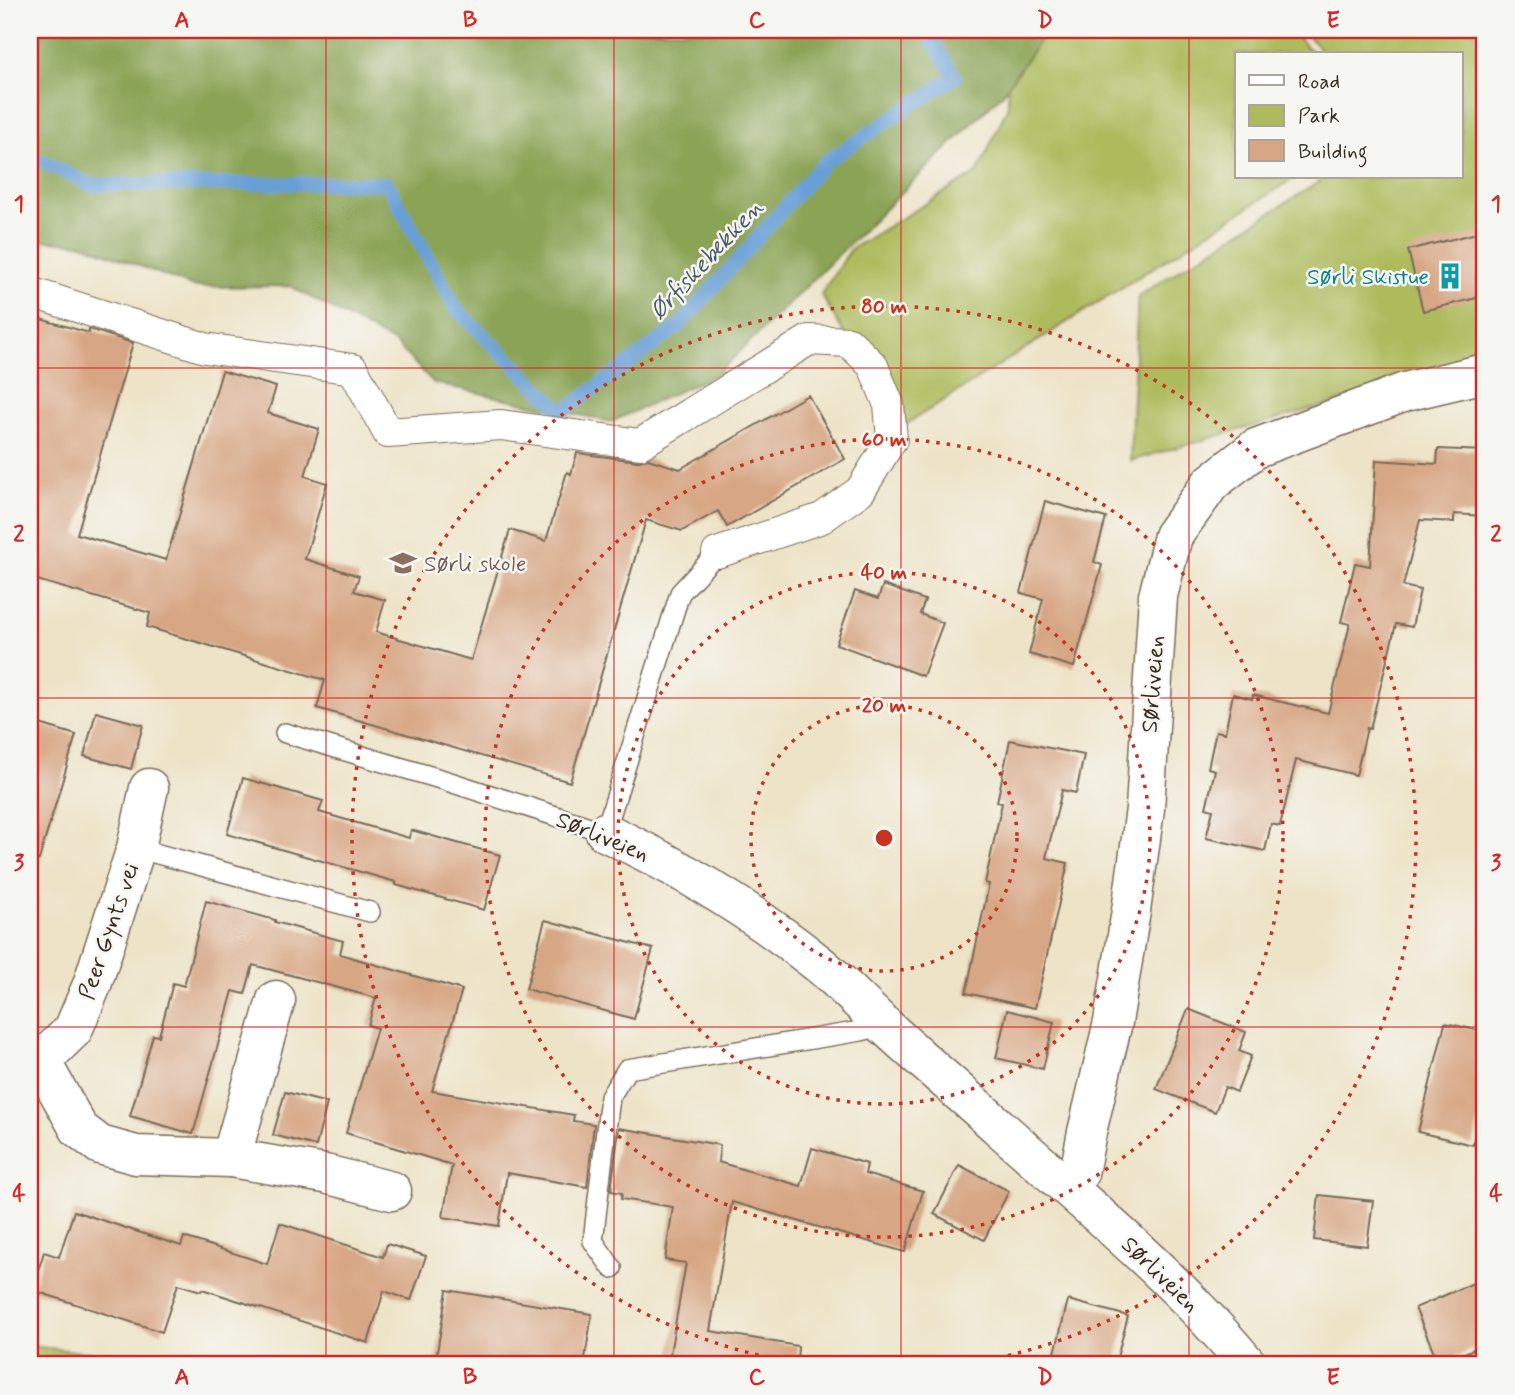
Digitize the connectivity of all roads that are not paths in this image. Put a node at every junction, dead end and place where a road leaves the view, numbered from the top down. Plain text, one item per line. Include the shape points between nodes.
1 (30, 292) edge
2 (1485, 373) edge
3 (717, 554) joint
4 (285, 733) dead end
5 (149, 788) dead end
6 (605, 832) junction
7 (136, 848) junction
8 (370, 912) dead end
9 (275, 1000) dead end
10 (884, 1025) junction
11 (35, 1062) edge
12 (231, 1158) junction
13 (1068, 1188) junction
14 (391, 1191) dead end
15 (612, 1268) dead end
16 (1248, 1365) edge

1 - 3 street via 205,348 354,369 388,433 501,425 640,444 809,340 849,342 873,366 889,405 892,439 860,491 822,518
2 - 13 street, Sørliveien via 1405,392 1256,447 1211,483 1173,536 1158,596 1145,809 1129,924 1113,1022 1079,1173
3 - 6 lane via 680,593
4 - 6 lane, Sørliveien
5 - 7 street, Peer Gynts vei
6 - 10 street, Sørliveien via 735,903 820,964
7 - 8 lane
7 - 11 street, Peer Gynts vei via 73,1030
9 - 12 street
10 - 13 street, Sørliveien
10 - 15 lane via 627,1069 610,1097 593,1241
11 - 12 street, Peer Gynts vei via 79,1129 100,1144 136,1155
12 - 14 street, Peer Gynts vei
13 - 16 street, Sørliveien via 1208,1318

